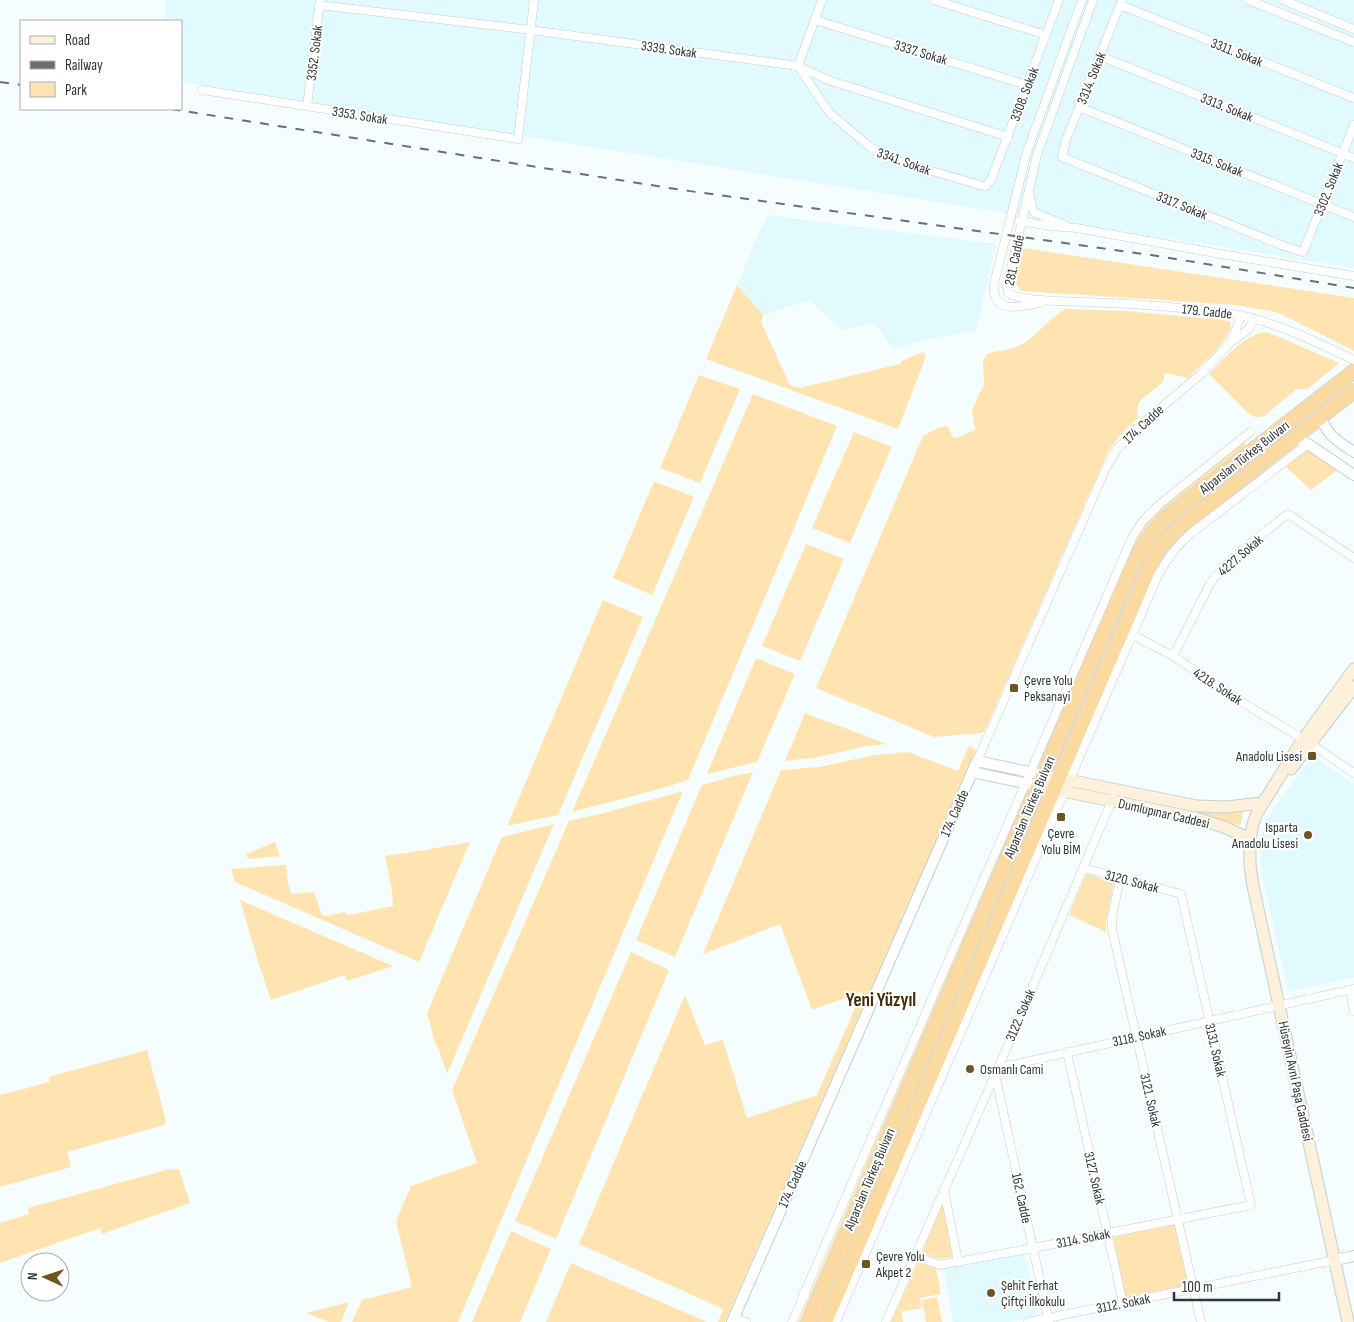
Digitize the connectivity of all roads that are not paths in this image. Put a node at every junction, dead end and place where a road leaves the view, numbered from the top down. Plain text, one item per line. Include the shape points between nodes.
1 (534, 0) edge
2 (822, 0) edge
3 (934, 0) edge
4 (1059, 0) edge
5 (1082, 0) edge
6 (1093, 0) edge
7 (1248, 0) edge
8 (1283, 0) edge
9 (319, 2) edge
10 (1121, 3) edge
11 (815, 20) junction
12 (1354, 29) edge
13 (531, 30) junction
14 (1046, 35) junction
15 (1354, 42) edge
16 (1100, 56) junction
17 (798, 66) junction
18 (1027, 85) junction
19 (202, 90) dead end
20 (1354, 98) edge
21 (307, 106) junction
22 (1079, 107) junction
23 (1354, 126) edge
24 (1008, 137) junction
25 (1342, 154) junction
26 (1062, 157) joint
27 (1354, 158) edge
28 (986, 186) joint
29 (1029, 189) junction
30 (1322, 204) junction
31 (1354, 217) edge
32 (1010, 220) junction
33 (1022, 222) junction
34 (1076, 228) junction
35 (1302, 252) joint
36 (1354, 276) edge
37 (1052, 301) junction
38 (1241, 315) junction
39 (1255, 319) junction
40 (1231, 342) junction
41 (1354, 360) edge
42 (1354, 371) edge
43 (1354, 391) edge
44 (1321, 416) junction
45 (1250, 432) dead end
46 (1294, 437) junction
47 (1308, 444) junction
48 (1354, 452) edge
49 (1354, 475) edge
50 (1354, 558) edge
51 (1133, 635) junction
52 (1173, 656) junction
53 (1354, 669) edge
54 (1354, 687) edge
55 (1307, 741) junction
56 (977, 761) junction
57 (972, 772) junction
58 (1354, 773) edge
59 (1034, 779) junction
60 (1062, 785) junction
61 (1116, 790) junction
62 (1112, 801) junction
63 (1262, 803) junction
64 (1250, 840) junction
65 (1083, 868) junction
66 (1120, 878) junction
67 (1181, 894) joint
68 (1352, 989) edge
69 (1279, 1005) junction
70 (1354, 1011) edge
71 (1210, 1021) junction
72 (1137, 1037) junction
73 (1066, 1052) junction
74 (997, 1071) junction
75 (944, 1190) junction
76 (1251, 1205) joint
77 (1178, 1220) junction
78 (1107, 1233) junction
79 (1033, 1248) junction
80 (915, 1256) junction
81 (1354, 1256) edge
82 (1335, 1260) junction
83 (958, 1261) junction
84 (1194, 1288) junction
85 (1123, 1303) junction
86 (733, 1320) edge
87 (1049, 1320) edge
88 (746, 1322) edge
89 (792, 1322) edge
90 (808, 1322) edge
91 (825, 1322) edge
92 (836, 1322) edge
93 (886, 1322) edge
94 (1028, 1322) edge
95 (1201, 1322) edge
96 (1348, 1322) edge

1 - 13 street
2 - 11 street
3 - 14 street
4 - 14 street, 3308. Sokak
5 - 32 street, 281. Cadde via 1030,145
6 - 29 street, 281. Cadde via 1042,142
7 - 15 street
8 - 12 street
9 - 13 street, 3339. Sokak
9 - 21 street, 3352. Sokak
10 - 16 street, 3314. Sokak
10 - 20 street, 3311. Sokak
11 - 17 street
11 - 18 street, 3337. Sokak
13 - 17 street, 3339. Sokak
13 - 21 street, 3353. Sokak via 518,139
14 - 18 street, 3308. Sokak
16 - 22 street, 3314. Sokak
16 - 25 street, 3313. Sokak
17 - 24 street, 3339. Sokak via 828,80
17 - 28 street, 3341. Sokak via 826,108 878,153
18 - 24 street, 3308. Sokak
19 - 21 street, 3353. Sokak
22 - 26 street, 3314. Sokak
22 - 30 street, 3315. Sokak
23 - 25 street, 3302. Sokak
24 - 28 street, 3308. Sokak via 992,180
25 - 27 street, 3313. Sokak
25 - 30 street, 3302. Sokak
26 - 35 street, 3317. Sokak
29 - 33 street, 281. Cadde
29 - 34 street via 1036,213
30 - 31 street, 3315. Sokak
30 - 35 street, 3302. Sokak
32 - 33 street
32 - 37 street, 281. Cadde via 994,284 996,299 1007,307
33 - 34 street
33 - 37 street, 281. Cadde via 1007,291 1018,298
34 - 36 street
37 - 38 street, 179. Cadde via 1136,304
38 - 39 street, 179. Cadde
38 - 40 street
39 - 40 street, 174. Cadde via 1248,330
39 - 41 street, 179. Cadde via 1295,332
40 - 56 street, 174. Cadde via 1202,372 1135,430 1112,457
42 - 59 highway, Alparslan Türkeş Bulvarı via 1165,519 1148,538
43 - 44 highway, Alparslan Türkeş Bulvarı
44 - 46 highway, Alparslan Türkeş Bulvarı
44 - 48 street via 1329,434
45 - 59 street via 1160,504 1136,531
46 - 47 street
46 - 60 highway, Alparslan Türkeş Bulvarı via 1175,531 1158,550 1145,574
47 - 49 street
47 - 51 street via 1181,542 1158,575
50 - 52 street, 4227. Sokak via 1288,514 1217,573
51 - 52 street, 4218. Sokak
51 - 60 street
52 - 55 street, 4218. Sokak
53 - 55 main road
54 - 55 main road
55 - 58 street, 4218. Sokak
55 - 63 main road
56 - 57 street, 174. Cadde
56 - 59 street
57 - 59 street
57 - 86 street, 174. Cadde
59 - 60 main road, Dumlupınar Caddesi
59 - 89 street
59 - 90 highway, Alparslan Türkeş Bulvarı
60 - 61 main road, Dumlupınar Caddesi
60 - 62 main road, Dumlupınar Caddesi
60 - 91 highway, Alparslan Türkeş Bulvarı
60 - 92 street
61 - 62 street, 3122. Sokak
61 - 63 main road, Dumlupınar Caddesi via 1209,807
62 - 64 main road, Dumlupınar Caddesi via 1196,818
62 - 65 street, 3122. Sokak
63 - 64 main road
64 - 69 main road, Hüseyin Avni Paşa Caddesi via 1253,886
65 - 66 street, 3120. Sokak
65 - 74 street, 3122. Sokak
66 - 67 street, 3120. Sokak
66 - 72 street, 3121. Sokak via 1112,929
67 - 71 street, 3131. Sokak
68 - 69 street, 3118. Sokak
68 - 70 street
69 - 71 street, 3118. Sokak
69 - 82 main road, Hüseyin Avni Paşa Caddesi
71 - 72 street, 3118. Sokak
71 - 76 street, 3131. Sokak
72 - 73 street, 3118. Sokak
72 - 77 street, 3121. Sokak
73 - 74 street, 3118. Sokak
73 - 78 street, 3127. Sokak
74 - 75 street, 3122. Sokak
74 - 79 street, 162. Cadde
75 - 80 street, 3122. Sokak
75 - 83 street
76 - 77 street, 3114. Sokak
77 - 78 street, 3114. Sokak
77 - 84 street, 3121. Sokak
78 - 79 street, 3114. Sokak
78 - 85 street, 3127. Sokak
79 - 83 street, 3114. Sokak
79 - 87 street, 162. Cadde
80 - 83 street, 3114. Sokak via 940,1264
80 - 93 street, 3122. Sokak
81 - 82 street
82 - 84 street, 3112. Sokak
82 - 96 main road, Hüseyin Avni Paşa Caddesi
84 - 85 street, 3112. Sokak
84 - 95 street, 3121. Sokak
85 - 87 street, 3112. Sokak
86 - 88 street
87 - 94 street, 3112. Sokak

